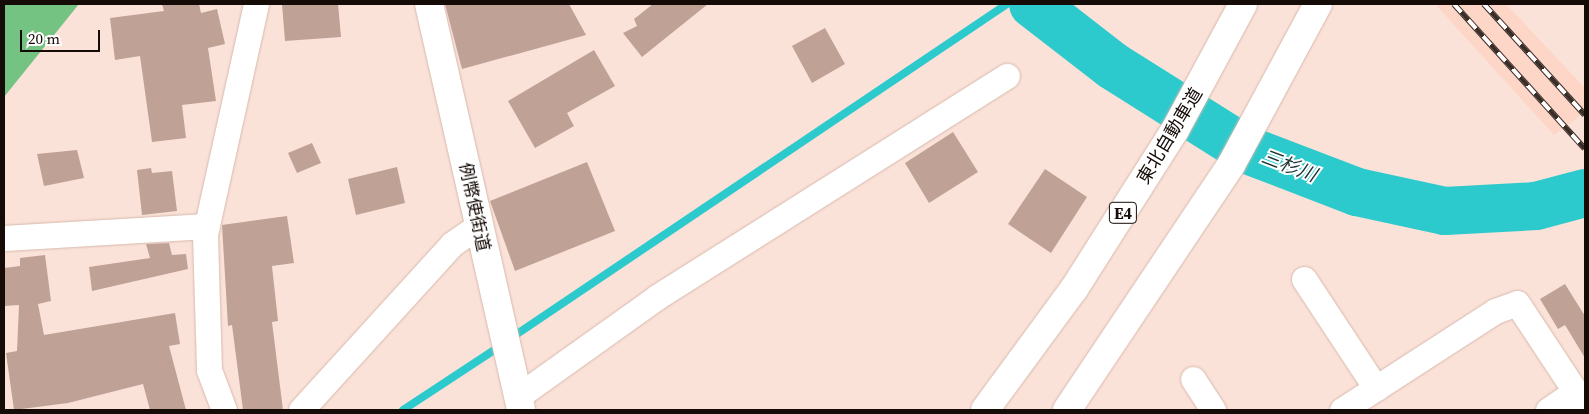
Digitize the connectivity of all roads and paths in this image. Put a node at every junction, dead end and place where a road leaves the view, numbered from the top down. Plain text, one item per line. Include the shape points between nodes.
1 (256, 4) edge
2 (429, 4) edge
3 (1243, 4) edge
4 (1318, 4) edge
5 (1007, 76) dead end
6 (207, 226) junction
7 (478, 226) junction
8 (4, 238) edge
9 (1304, 279) dead end
10 (1193, 379) dead end
11 (1376, 388) junction
12 (517, 396) edge
13 (1580, 398) edge
14 (224, 410) edge
15 (301, 410) edge
16 (985, 410) edge
17 (1067, 410) edge
18 (1213, 410) edge
19 (1342, 410) edge
20 (1548, 410) edge

1 - 6 street
2 - 7 main road, 例幣使街道
3 - 16 main road, 東北自動車道 / E4 via 1176,130 1074,288
4 - 17 main road via 1231,165
5 - 12 street via 657,297
6 - 8 street
6 - 14 street via 209,370
7 - 12 main road, 例幣使街道
7 - 15 street via 452,244
9 - 11 street
10 - 18 street
11 - 13 street via 1495,311 1517,303
11 - 19 street
13 - 20 street

